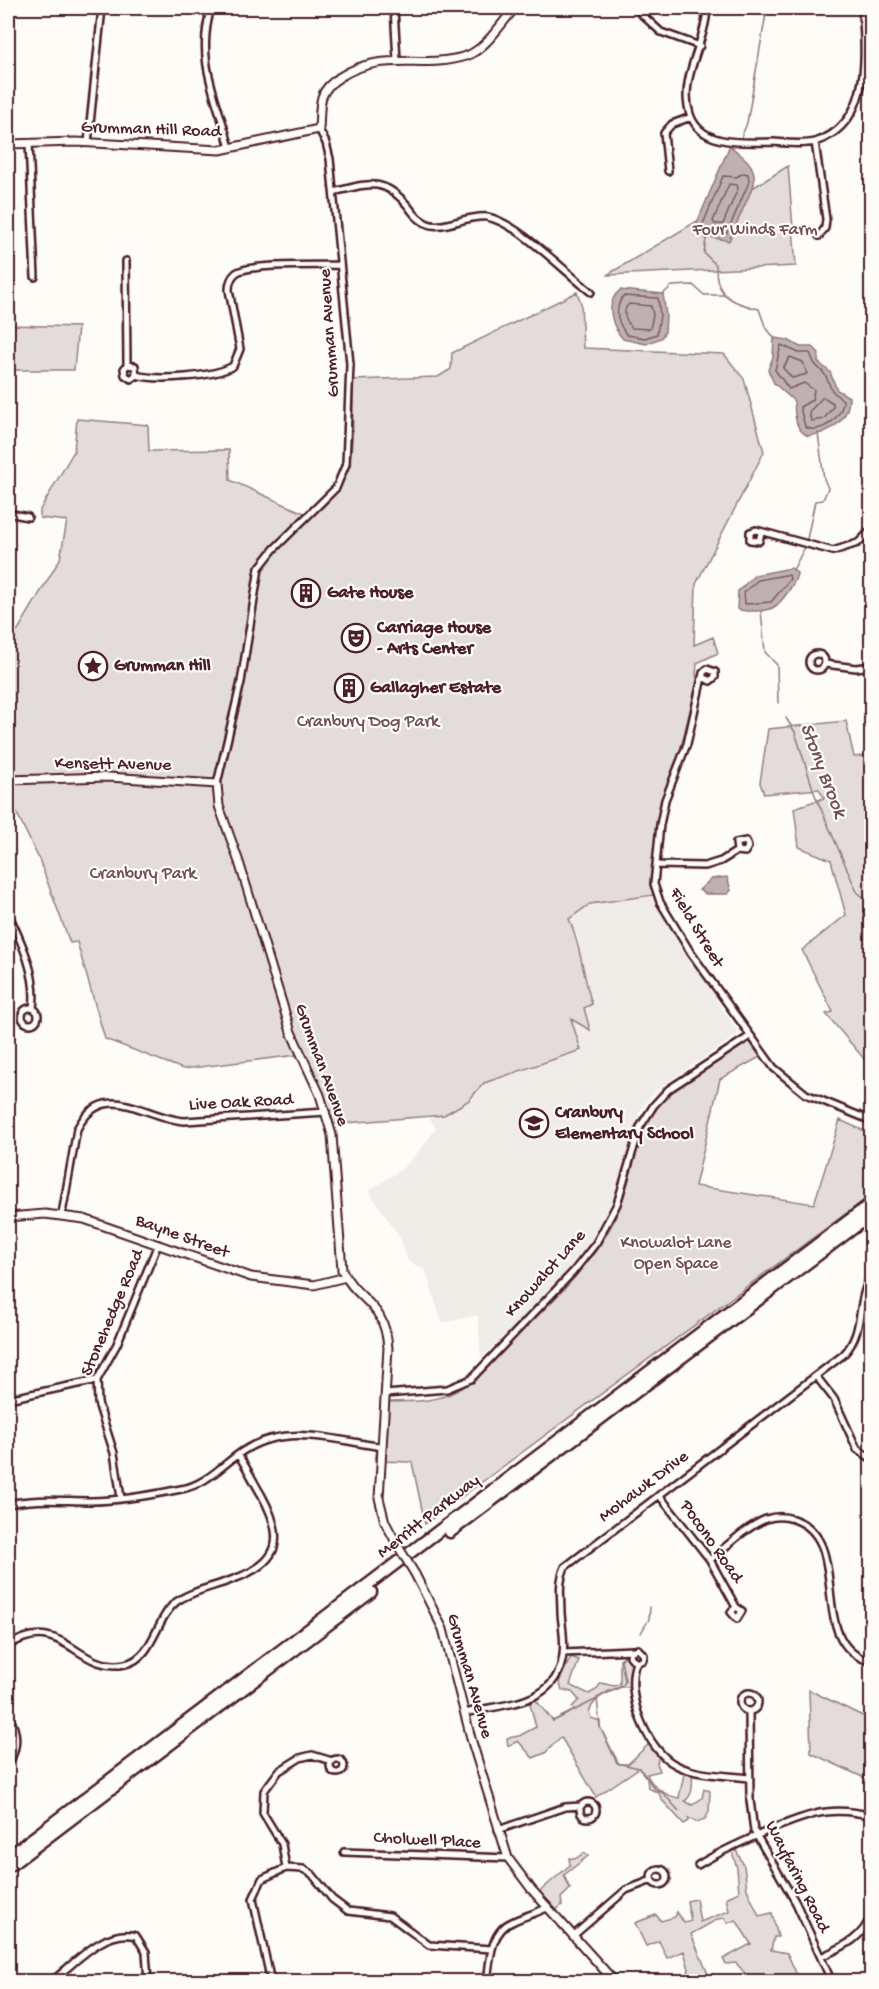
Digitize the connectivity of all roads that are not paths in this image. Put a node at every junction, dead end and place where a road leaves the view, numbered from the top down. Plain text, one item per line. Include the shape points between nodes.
1 (102, 8) edge
2 (211, 8) edge
3 (394, 8) edge
4 (515, 8) edge
5 (707, 8) edge
6 (862, 8) edge
7 (639, 12) dead end
8 (700, 45) junction
9 (397, 60) junction
10 (691, 117) junction
11 (319, 129) junction
12 (815, 142) junction
13 (29, 143) junction
14 (88, 143) junction
15 (8, 144) edge
16 (230, 148) junction
17 (668, 171) dead end
18 (334, 192) junction
19 (819, 236) dead end
20 (126, 261) dead end
21 (340, 265) junction
22 (35, 278) dead end
23 (591, 292) dead end
24 (128, 365) junction
25 (136, 375) junction
26 (8, 513) edge
27 (28, 517) dead end
28 (872, 529) edge
29 (761, 533) dead end
30 (825, 664) dead end
31 (872, 666) edge
32 (703, 677) dead end
33 (8, 780) edge
34 (217, 784) junction
35 (737, 851) dead end
36 (656, 865) junction
37 (8, 914) edge
38 (33, 1008) dead end
39 (750, 1036) junction
40 (326, 1112) junction
41 (872, 1121) edge
42 (872, 1203) edge
43 (63, 1214) junction
44 (872, 1215) edge
45 (8, 1216) edge
46 (158, 1244) junction
47 (872, 1275) edge
48 (346, 1277) junction
49 (816, 1376) junction
50 (97, 1380) junction
51 (385, 1394) junction
52 (8, 1399) edge
53 (382, 1447) junction
54 (238, 1455) junction
55 (872, 1459) edge
56 (659, 1495) junction
57 (121, 1498) junction
58 (8, 1504) edge
59 (710, 1560) junction
60 (736, 1607) dead end
61 (8, 1646) edge
62 (633, 1650) junction
63 (564, 1653) junction
64 (872, 1662) edge
65 (636, 1663) junction
66 (750, 1711) dead end
67 (465, 1713) junction
68 (8, 1716) edge
69 (332, 1761) dead end
70 (8, 1765) edge
71 (750, 1778) junction
72 (581, 1806) dead end
73 (872, 1816) edge
74 (498, 1830) junction
75 (756, 1837) junction
76 (344, 1852) dead end
77 (8, 1857) edge
78 (508, 1858) junction
79 (698, 1865) dead end
80 (8, 1867) edge
81 (286, 1868) junction
82 (652, 1880) dead end
83 (548, 1907) junction
84 (872, 1914) edge
85 (573, 1936) junction
86 (492, 1949) junction
87 (821, 1957) junction
88 (51, 1982) edge
89 (148, 1982) edge
90 (271, 1982) edge
91 (487, 1982) edge
92 (615, 1982) edge
93 (832, 1982) edge

1 - 14 street
2 - 16 street via 205,63
3 - 9 street
4 - 9 street via 477,50 465,56
5 - 8 street
6 - 12 street via 865,56 853,110 838,130
7 - 8 street via 661,32
8 - 10 street via 687,91
9 - 11 street via 372,62 334,81 321,98
10 - 12 street via 703,132 718,139
10 - 17 street via 672,124 664,133
11 - 16 street, Grumman Hill Road
11 - 18 street, Grumman Avenue via 328,148
12 - 19 street via 826,219
13 - 14 street, Grumman Hill Road
13 - 15 street, Grumman Hill Road
13 - 22 street
14 - 16 street, Grumman Hill Road
18 - 21 street, Grumman Avenue
18 - 23 street via 383,185 421,221 432,225 466,217 495,219 549,256
20 - 24 street
21 - 25 street via 254,268 237,273 229,283 240,349 232,366 218,372 172,377
21 - 34 street, Grumman Avenue via 351,377 344,473 336,488 259,568 245,662
24 - 25 street via 136,368
24 - 25 street via 124,375 130,379
26 - 27 street
28 - 29 street via 858,543 833,551
30 - 31 street
32 - 36 street, Field Street via 687,744 665,800
33 - 34 street, Kensett Avenue via 108,777
34 - 40 street, Grumman Avenue via 219,806 291,1032
35 - 36 street via 713,864
36 - 39 street, Field Street via 654,884 664,912
37 - 38 street via 27,959
39 - 41 street, Field Street via 774,1068 797,1089
39 - 51 street, Knowalot Lane via 669,1089 654,1105 640,1127 617,1204 596,1243 471,1379 447,1389
40 - 43 street, Live Oak Road via 185,1121 124,1103 98,1107 78,1129
40 - 48 street, Grumman Avenue via 335,1152 339,1249
42 - 77 highway, Merritt Parkway
43 - 45 street, Bayne Street
43 - 46 street, Bayne Street
44 - 80 highway, Merritt Parkway
46 - 48 street, Bayne Street via 246,1276 314,1285
46 - 50 street, Stonehedge Road via 117,1344
47 - 49 street, Mohawk Drive via 862,1297 858,1334 852,1346
48 - 51 street, Grumman Avenue via 372,1303 382,1320 388,1348
49 - 55 street via 834,1399 857,1449
49 - 56 street, Mohawk Drive
50 - 52 street
50 - 57 street, Stonehedge Road via 98,1403 114,1453
51 - 53 street, Grumman Avenue
53 - 54 street via 290,1435 261,1441
53 - 67 street, Grumman Avenue, bridge via 381,1507 388,1529 443,1629
54 - 57 street via 194,1486
54 - 61 street via 276,1528 272,1554 257,1570 177,1601 163,1617 144,1653 128,1663 102,1663 46,1635 28,1636
56 - 59 street, Pocono Road
56 - 63 street, Mohawk Drive via 565,1567 560,1585
57 - 58 street
59 - 60 street, Pocono Road
59 - 64 street via 765,1519 800,1521 821,1544 841,1641 852,1654
62 - 63 street
62 - 65 street via 630,1656
62 - 65 street via 640,1649 644,1655
63 - 67 street, Mohawk Drive via 555,1680 540,1695
65 - 71 street via 638,1712 667,1759 685,1769
66 - 71 street, Wayfaring Road
67 - 74 street, Grumman Avenue
68 - 70 street via 16,1744
69 - 81 street via 312,1755 300,1758 279,1771 264,1791 263,1813 282,1844
71 - 75 street, Wayfaring Road
72 - 74 street via 565,1807
73 - 75 street via 819,1813
74 - 78 street, Grumman Avenue
75 - 79 street
75 - 87 street, Wayfaring Road via 791,1894
76 - 78 street, Cholwell Place
78 - 83 street, Grumman Avenue
81 - 86 street via 312,1874 332,1899 348,1911 390,1916 429,1945
81 - 90 street via 262,1879 253,1899
82 - 85 street via 626,1890
83 - 85 street, Grumman Avenue
83 - 86 street via 505,1926
84 - 87 street via 860,1936
85 - 92 street, Grumman Avenue
86 - 91 street
87 - 93 street, Wayfaring Road
88 - 89 street via 102,1942 120,1934 136,1936 144,1945

